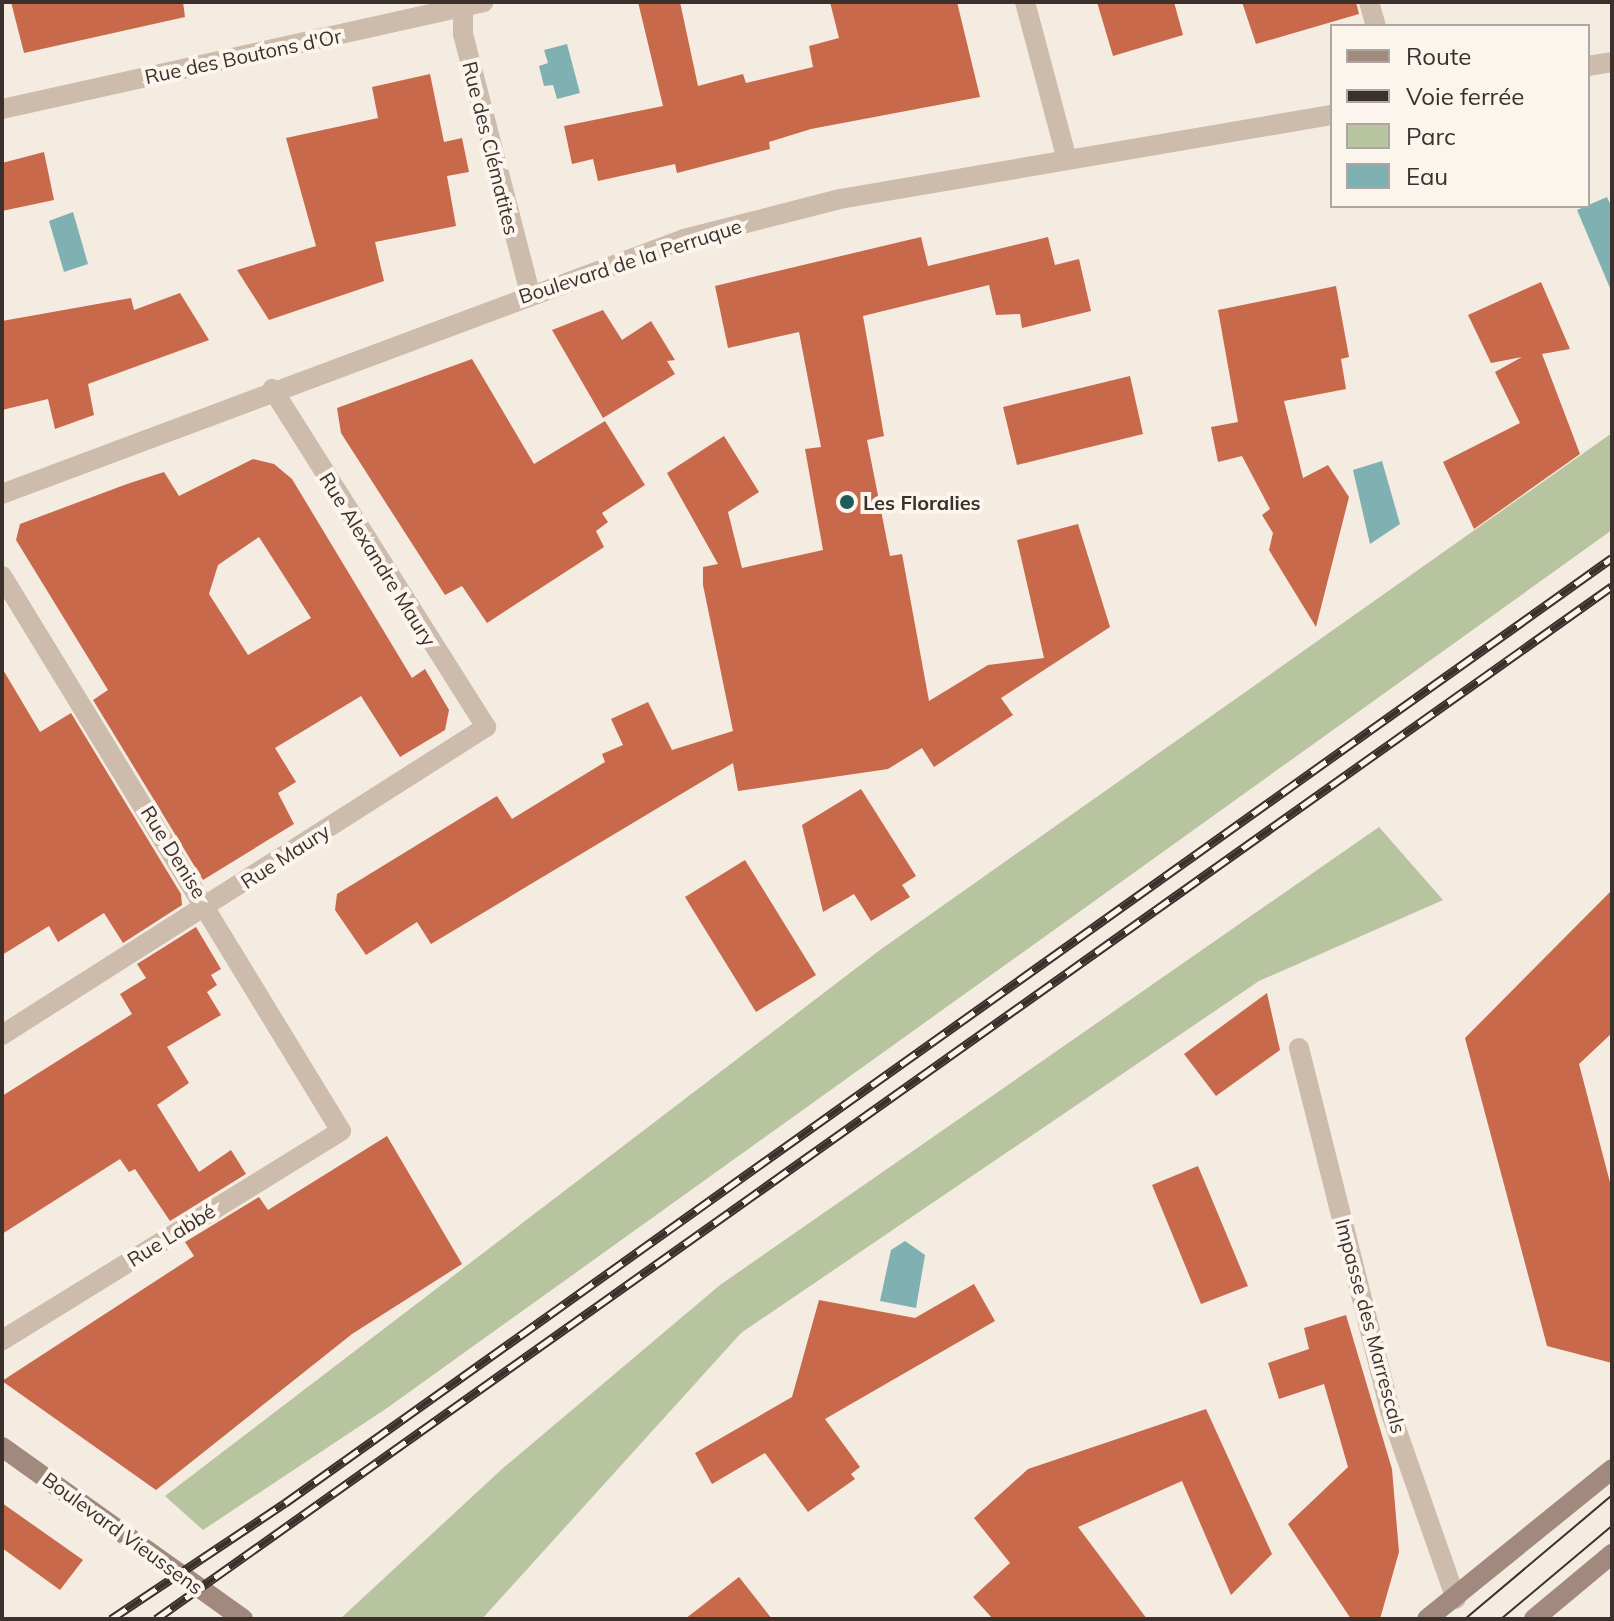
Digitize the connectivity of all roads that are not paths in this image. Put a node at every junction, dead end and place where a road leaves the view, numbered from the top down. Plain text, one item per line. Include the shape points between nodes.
1 (1025, 2) edge
2 (1369, 2) edge
3 (470, 4) edge
4 (1375, 24) edge
5 (1612, 62) edge
6 (1590, 66) edge
7 (2, 109) edge
8 (1330, 115) edge
9 (1066, 156) junction
10 (530, 293) junction
11 (272, 389) junction
12 (2, 494) edge
13 (2, 576) edge
14 (486, 727) joint
15 (207, 906) junction
16 (2, 1035) edge
17 (1299, 1048) dead end
18 (341, 1131) joint
19 (2, 1340) edge
20 (2, 1447) edge
21 (1612, 1469) edge
22 (1612, 1554) edge
23 (1456, 1599) junction
24 (243, 1619) edge
25 (1427, 1619) edge
26 (1534, 1619) edge

1 - 9 street
2 - 4 street
3 - 7 street, Rue des Boutons d'Or
3 - 10 street, Rue des Clématites via 463,34
5 - 6 street
8 - 9 street, Boulevard de la Perruque
9 - 10 street, Boulevard de la Perruque via 826,202 684,239
10 - 11 street, Boulevard de la Perruque
11 - 12 street, Boulevard de la Perruque
11 - 14 street, Rue Alexandre Maury
13 - 15 street, Rue Denise
14 - 15 street, Rue Maury
15 - 16 street, Rue Maury
15 - 18 street, Rue Denise
17 - 23 street, Impasse des Marrescals via 1390,1411
18 - 19 street, Rue Labbé
20 - 24 street, Boulevard Vieussens
21 - 23 street
22 - 26 street
23 - 25 street

